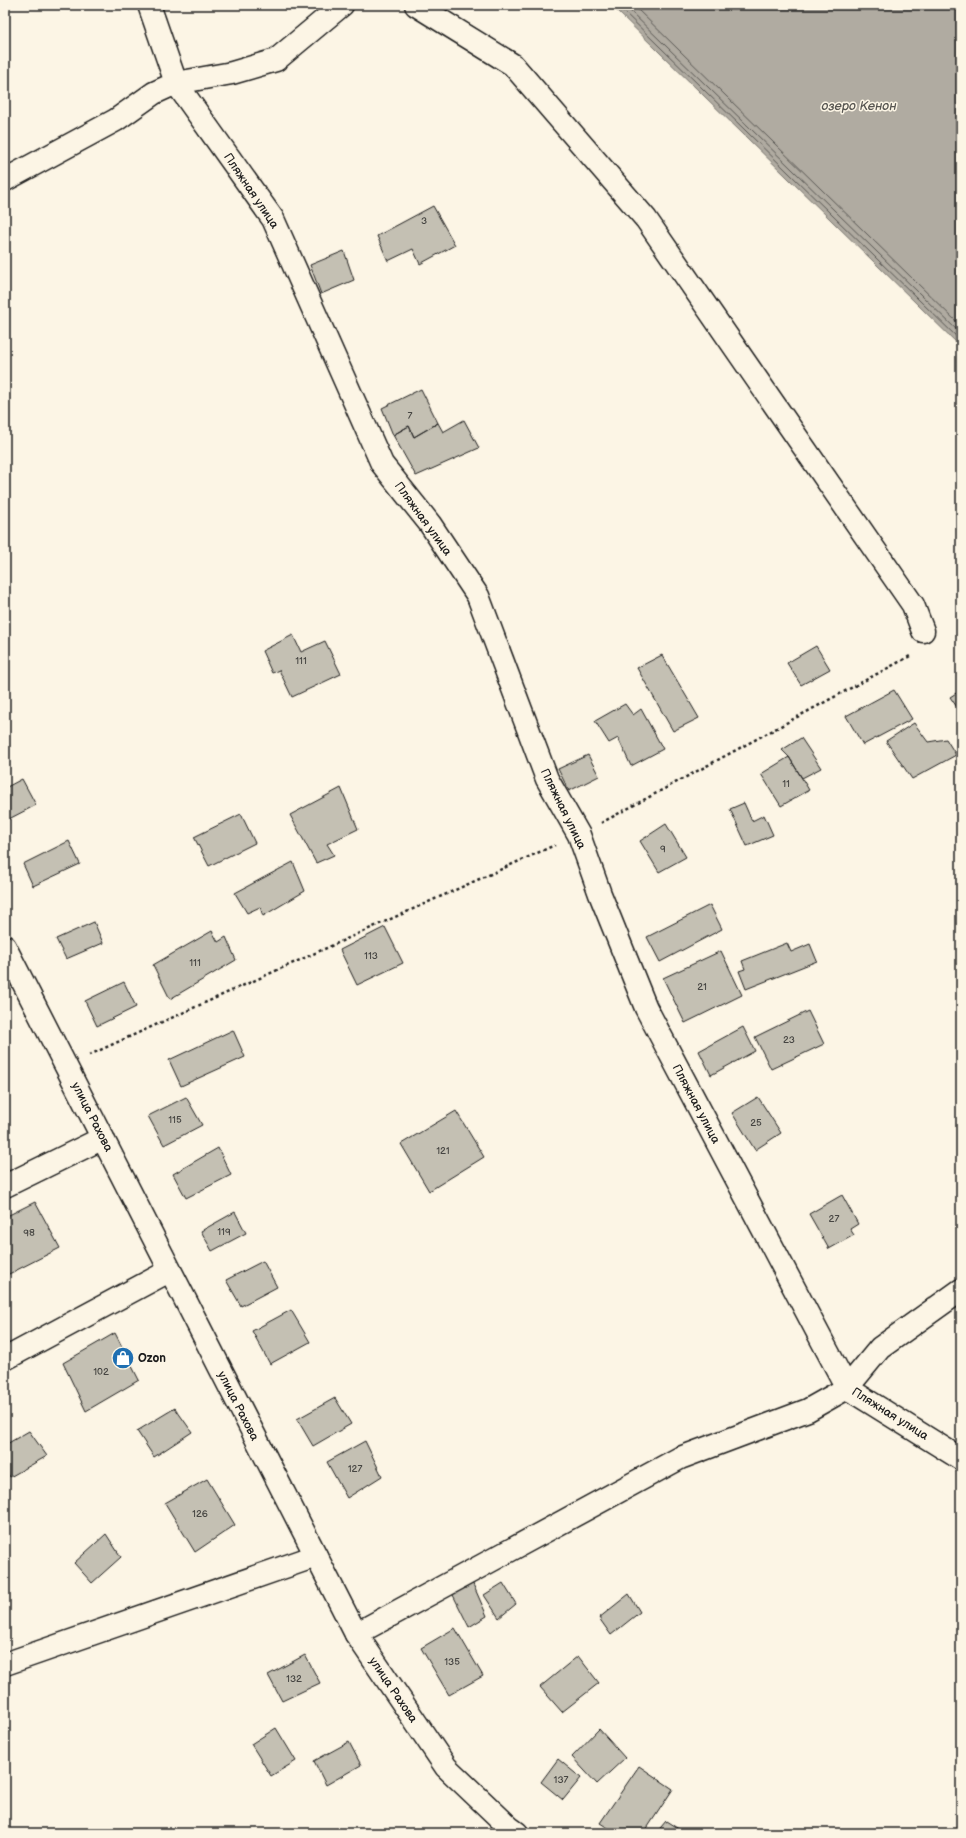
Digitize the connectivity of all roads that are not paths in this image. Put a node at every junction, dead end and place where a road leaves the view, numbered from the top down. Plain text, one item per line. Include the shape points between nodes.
1 (149, 5) edge
2 (342, 5) edge
3 (416, 5) edge
4 (176, 82) junction
5 (5, 180) edge
6 (923, 631) road end
7 (5, 947) edge
8 (103, 1138) junction
9 (5, 1186) edge
10 (169, 1271) junction
11 (961, 1290) edge
12 (5, 1359) edge
13 (847, 1388) junction
14 (961, 1459) edge
15 (316, 1556) junction
16 (356, 1634) junction
17 (5, 1664) edge
18 (517, 1833) edge

1 - 4 street, Пляжная улица
2 - 4 street via 276,60 232,73
3 - 6 street via 513,65 646,219 913,605
4 - 5 street via 154,93 116,120
4 - 13 street, Пляжная улица via 273,219 382,464 430,524 478,596 547,779 579,835 646,1008
7 - 8 street, улица Рахова
8 - 9 street
8 - 10 street, улица Рахова
10 - 12 street
10 - 15 street, улица Рахова
11 - 13 street via 880,1348
13 - 14 street, Пляжная улица
13 - 16 street via 808,1410 680,1458
15 - 16 street, улица Рахова
15 - 17 street
16 - 18 street, улица Рахова via 446,1767

